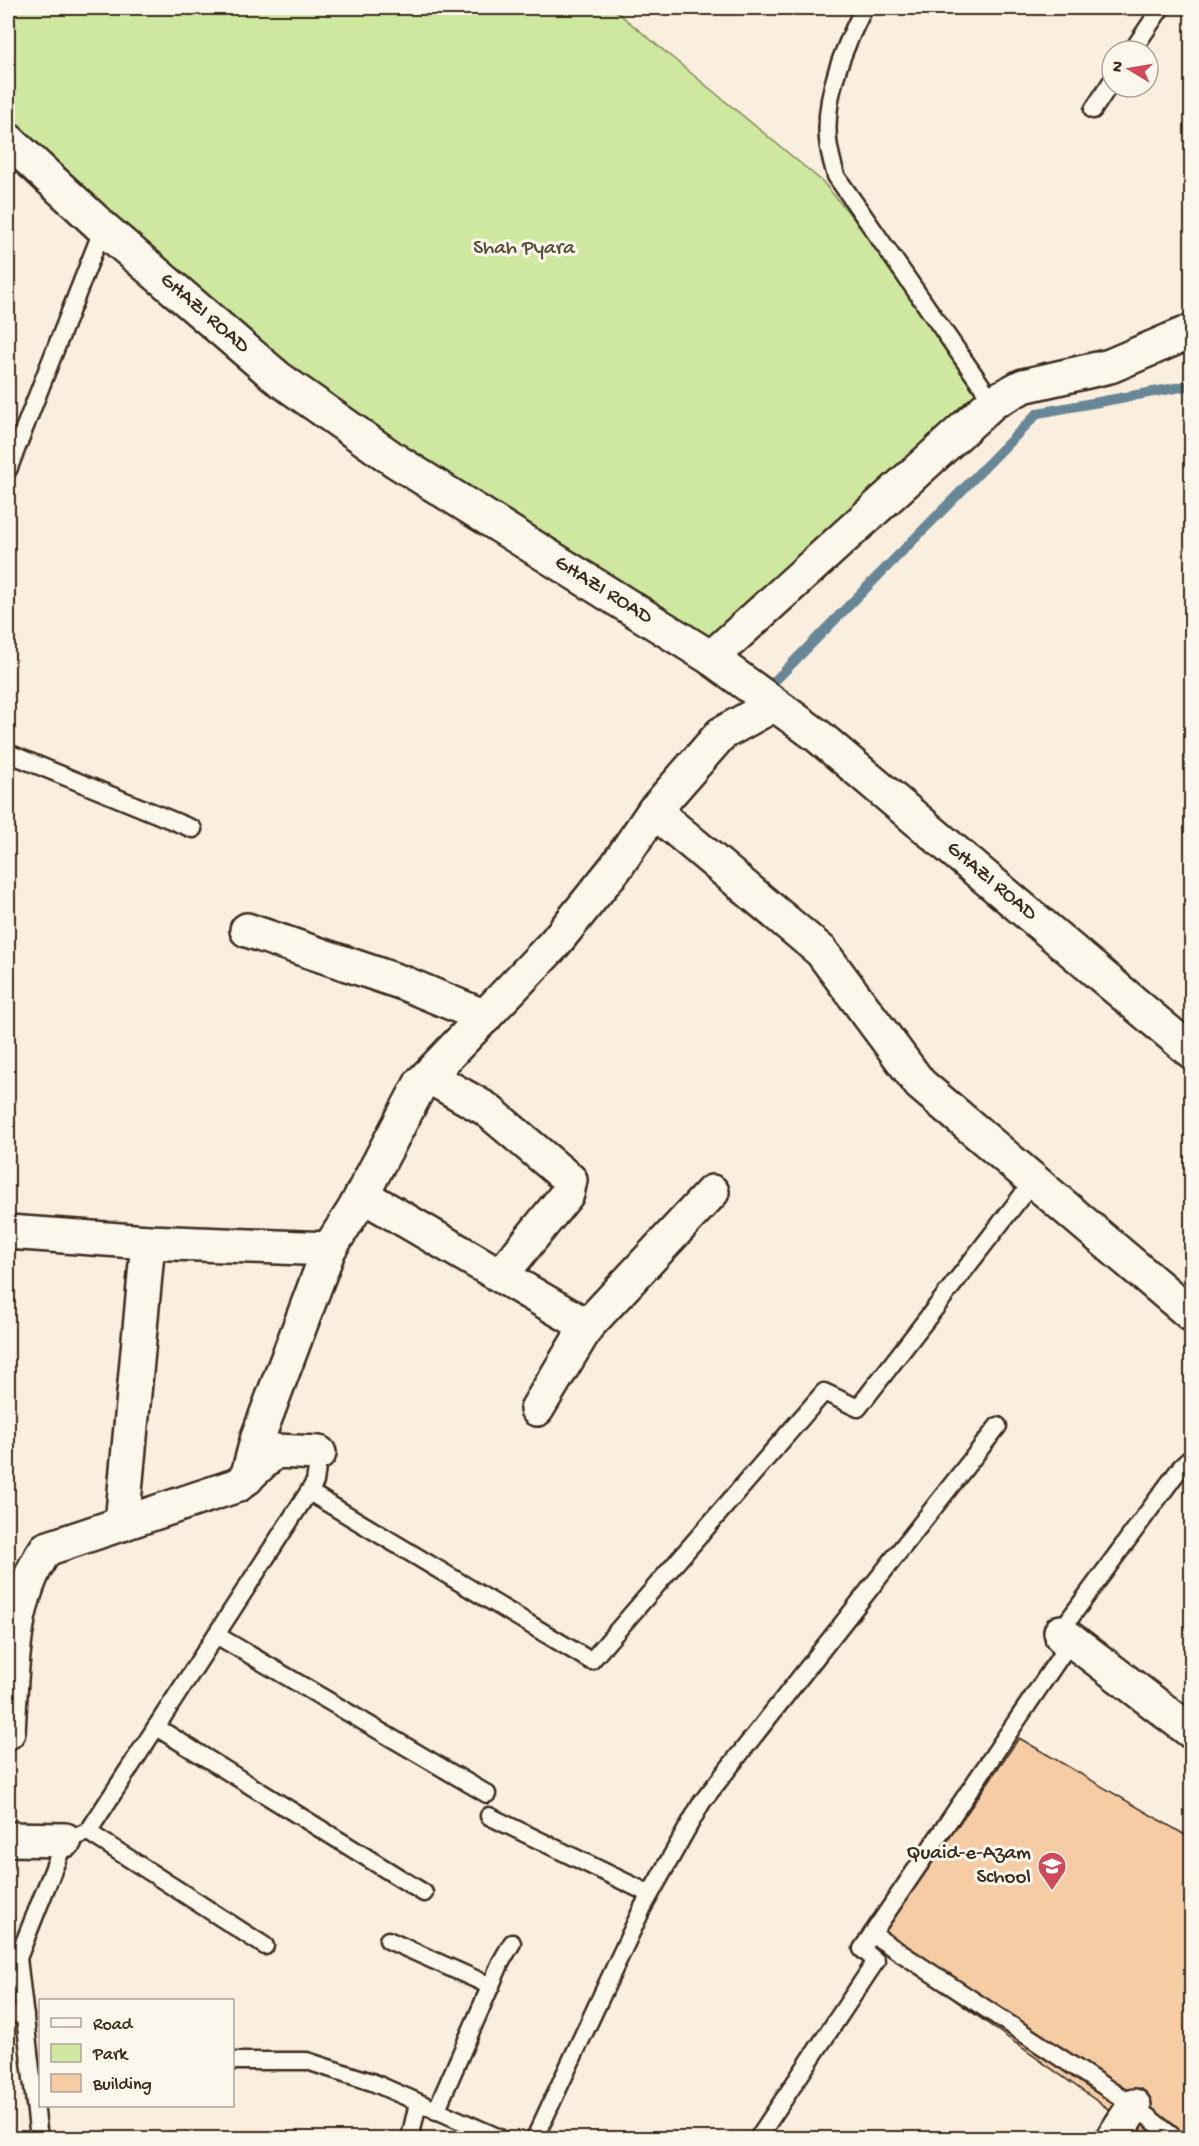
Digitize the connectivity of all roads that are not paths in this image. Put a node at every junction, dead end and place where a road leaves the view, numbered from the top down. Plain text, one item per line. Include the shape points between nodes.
1 (864, 8) edge
2 (1161, 8) edge
3 (1140, 39) edge
4 (1100, 99) edge
5 (1093, 110) dead end
6 (8, 140) edge
7 (103, 228) junction
8 (1191, 331) edge
9 (993, 402) junction
10 (8, 470) edge
11 (711, 658) junction
12 (764, 698) junction
13 (8, 753) edge
14 (654, 811) junction
15 (193, 830) dead end
16 (247, 930) dead end
17 (485, 1017) junction
18 (1191, 1052) edge
19 (428, 1076) junction
20 (1034, 1180) junction
21 (712, 1192) dead end
22 (362, 1195) junction
23 (8, 1232) edge
24 (148, 1242) junction
25 (329, 1249) junction
26 (501, 1275) junction
27 (1191, 1315) edge
28 (587, 1326) junction
29 (537, 1409) dead end
30 (998, 1426) dead end
31 (319, 1453) joint
32 (1191, 1457) edge
33 (247, 1478) junction
34 (309, 1492) junction
35 (122, 1524) junction
36 (15, 1606) edge
37 (1061, 1632) junction
38 (216, 1635) junction
39 (10, 1664) edge
40 (156, 1727) junction
41 (1191, 1731) edge
42 (8, 1732) edge
43 (487, 1794) dead end
44 (489, 1816) dead end
45 (77, 1836) junction
46 (8, 1839) edge
47 (424, 1893) dead end
48 (650, 1894) junction
49 (872, 1934) junction
50 (388, 1940) dead end
51 (512, 1943) dead end
52 (265, 1947) dead end
53 (490, 1986) junction
54 (8, 2014) edge
55 (25, 2015) junction
56 (234, 2061) edge
57 (35, 2063) edge
58 (418, 2103) junction
59 (1134, 2106) junction
60 (436, 2111) junction
61 (39, 2139) edge
62 (410, 2139) edge
63 (500, 2139) edge
64 (535, 2139) edge
65 (758, 2139) edge
66 (1113, 2139) edge
67 (1175, 2139) edge

1 - 9 lane via 843,51 830,98 828,140 836,176
2 - 3 lane
4 - 5 lane
6 - 7 street, GHAZI ROAD
7 - 10 lane
7 - 11 street, GHAZI ROAD via 278,378 396,461
8 - 9 street via 1110,366 1023,386
9 - 11 street
11 - 12 street, GHAZI ROAD
12 - 14 street via 721,734
12 - 18 street, GHAZI ROAD via 818,736
13 - 15 lane
14 - 17 street via 616,867 561,935
14 - 20 street via 821,951 920,1084
16 - 17 street via 406,984
17 - 19 street
19 - 22 street
19 - 26 street via 486,1109 570,1180 567,1194
20 - 27 street
20 - 34 lane via 858,1408 824,1392 591,1661
21 - 28 street
22 - 25 street
22 - 26 street
23 - 24 street
24 - 25 street
24 - 35 street
25 - 33 street via 258,1437
26 - 28 street
28 - 29 street
30 - 48 lane via 702,1802
31 - 33 street via 275,1450
31 - 34 lane via 315,1482
32 - 37 lane
33 - 35 street via 201,1499
34 - 38 lane
35 - 36 street via 46,1549
36 - 39 street
37 - 41 street
37 - 49 lane via 1054,1640 1064,1651
38 - 40 lane
38 - 43 lane
39 - 42 street
40 - 45 lane
40 - 47 lane
44 - 48 lane
45 - 46 street
45 - 52 lane
45 - 55 lane via 18,1958
48 - 64 lane
49 - 59 lane
49 - 65 lane via 862,1949 876,1961
50 - 53 lane
51 - 53 lane
53 - 60 lane
54 - 55 lane
55 - 57 lane
56 - 58 lane via 307,2061 372,2082
57 - 61 lane
58 - 60 lane
58 - 62 lane
59 - 66 street
59 - 67 lane
60 - 63 lane

